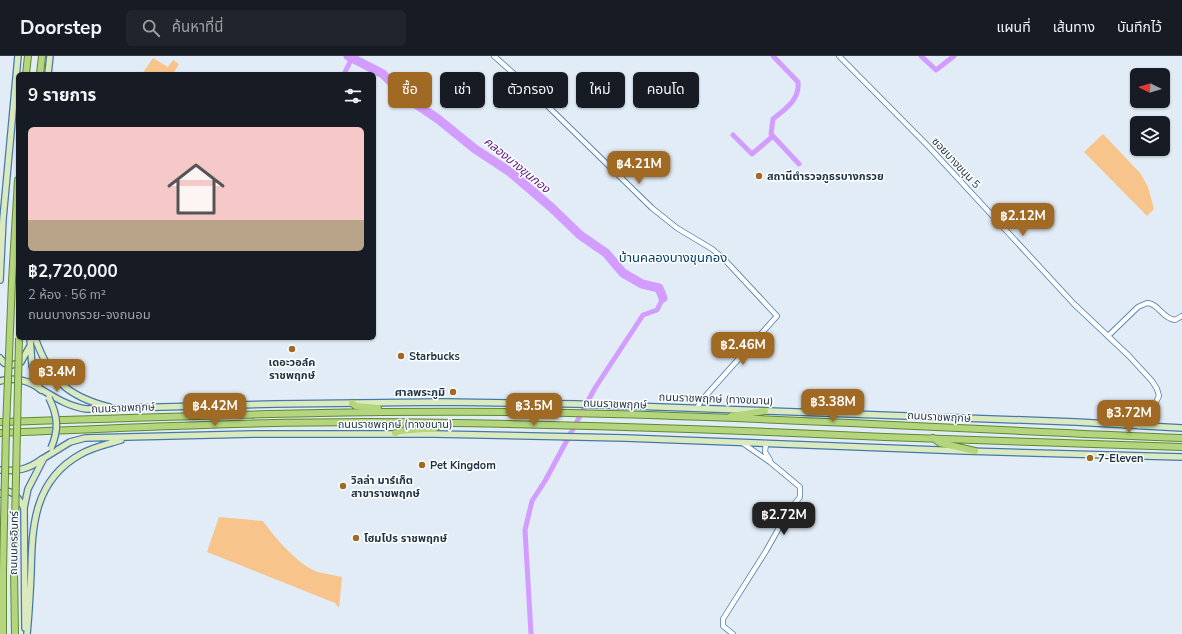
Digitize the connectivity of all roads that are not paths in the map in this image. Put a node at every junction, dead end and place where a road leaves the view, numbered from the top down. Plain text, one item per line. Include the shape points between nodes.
1 (18, 56) edge
2 (28, 56) edge
3 (42, 56) edge
4 (50, 56) edge
5 (494, 56) edge
6 (839, 56) edge
7 (17, 72) edge
8 (26, 72) edge
9 (40, 72) edge
10 (48, 72) edge
11 (16, 78) edge
12 (16, 214) edge
13 (3, 219) junction
14 (0, 241) edge
15 (0, 280) edge
16 (1182, 316) edge
17 (1108, 336) junction
18 (20, 340) edge
19 (30, 340) edge
20 (36, 340) edge
21 (30, 346) junction
22 (0, 358) edge
23 (0, 381) edge
24 (39, 388) junction
25 (352, 403) junction
26 (114, 408) junction
27 (697, 408) junction
28 (389, 411) junction
29 (765, 411) junction
30 (718, 418) junction
31 (0, 422) edge
32 (442, 423) junction
33 (1138, 426) junction
34 (1182, 428) edge
35 (0, 433) edge
36 (394, 433) junction
37 (127, 438) junction
38 (933, 438) junction
39 (1182, 438) edge
40 (741, 442) junction
41 (766, 443) junction
42 (1182, 447) edge
43 (975, 451) junction
44 (1182, 457) edge
45 (44, 458) junction
46 (770, 462) junction
47 (0, 470) edge
48 (0, 494) edge
49 (24, 508) junction
50 (3, 634) edge
51 (15, 634) edge
52 (26, 634) edge
53 (733, 634) edge

1 - 7 main road
2 - 8 main road
3 - 9 main road
4 - 10 main road
5 - 27 street via 652,208 724,259 777,316
6 - 17 street, ซอยบางขนุน 5 via 928,146 1056,285
11 - 13 main road
12 - 50 main road, ถนนนครอินทร์, bridge via 6,428
13 - 14 main road
13 - 15 main road
16 - 17 street via 1172,320 1155,306 1147,303 1138,307
17 - 33 street, ซอยบางขนุน 5 via 1134,361 1158,391 1157,401
18 - 51 main road, ถนนนครอินทร์, bridge via 14,570
19 - 21 main road
20 - 26 main road via 51,373 59,383 90,402
21 - 22 main road via 21,362 12,365 4,363
21 - 24 main road via 32,366
23 - 24 main road, ถนนราชพฤกษ์ (ทางขนาน) via 26,381
24 - 26 main road, ถนนราชพฤกษ์ (ทางขนาน) via 78,408
24 - 45 main road, ถนนนครอินทร์, bridge via 49,398 58,425 56,437
25 - 26 main road, ถนนราชพฤกษ์ (ทางขนาน)
25 - 27 main road, ถนนราชพฤกษ์ (ทางขนาน) via 590,404
25 - 28 main road via 356,406 383,408
27 - 29 main road, ถนนราชพฤกษ์ (ทางขนาน)
28 - 30 main road, ถนนราชพฤกษ์
28 - 31 main road, ถนนราชพฤกษ์
29 - 30 main road
29 - 33 main road, ถนนราชพฤกษ์ (ทางขนาน)
30 - 39 main road, ถนนราชพฤกษ์
32 - 35 main road, ถนนราชพฤกษ์ via 328,422
32 - 36 main road via 435,428
32 - 38 main road, ถนนราชพฤกษ์ via 582,425
33 - 34 main road, ถนนราชพฤกษ์ (ทางขนาน)
36 - 37 main road, ถนนราชพฤกษ์ (ทางขนาน)
36 - 40 main road, ถนนราชพฤกษ์ (ทางขนาน)
37 - 45 main road, ถนนราชพฤกษ์ (ทางขนาน) via 77,440
37 - 52 main road via 76,457 55,475 42,494 33,524
38 - 42 main road, ถนนราชพฤกษ์
38 - 43 main road via 940,443
40 - 41 main road, ถนนราชพฤกษ์ (ทางขนาน)
40 - 46 street
41 - 43 main road, ถนนราชพฤกษ์ (ทางขนาน)
41 - 46 street via 765,452
43 - 44 main road, ถนนราชพฤกษ์ (ทางขนาน)
45 - 47 main road, ถนนราชพฤกษ์ (ทางขนาน) via 24,470
45 - 49 main road, ถนนนครอินทร์ via 28,489
46 - 53 street via 800,487 800,497 788,512 723,619 724,626
48 - 49 main road via 10,491
49 - 52 main road, ถนนนครอินทร์

